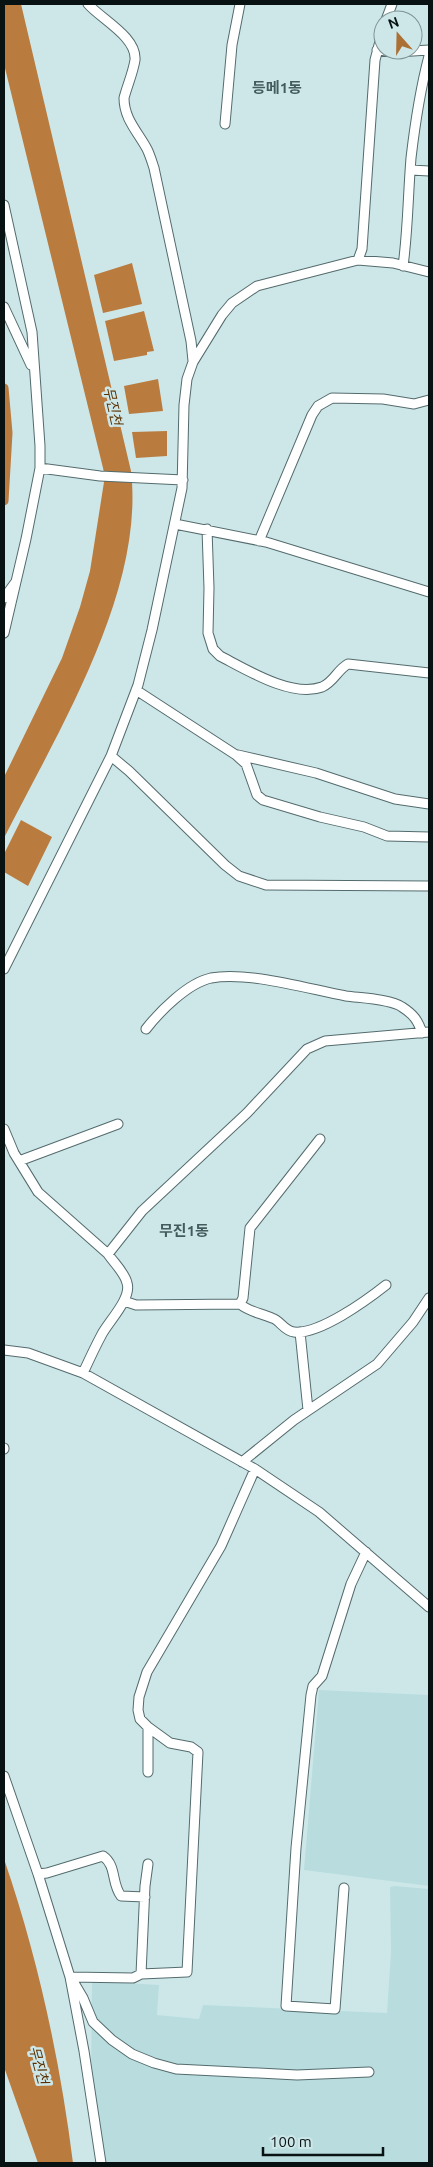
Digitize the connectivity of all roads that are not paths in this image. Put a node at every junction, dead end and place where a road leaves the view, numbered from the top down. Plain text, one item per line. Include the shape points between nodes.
1 (88, 4) edge
2 (240, 4) edge
3 (429, 56) edge
4 (374, 60) edge
5 (225, 124) dead end
6 (411, 170) junction
7 (429, 171) edge
8 (4, 205) edge
9 (8, 226) junction
10 (4, 239) edge
11 (358, 260) junction
12 (403, 266) junction
13 (429, 272) edge
14 (4, 307) edge
15 (193, 362) junction
16 (34, 370) junction
17 (429, 400) edge
18 (40, 468) junction
19 (183, 480) junction
20 (175, 524) junction
21 (207, 530) junction
22 (259, 541) junction
23 (17, 580) junction
24 (429, 592) edge
25 (4, 598) edge
26 (4, 633) edge
27 (429, 673) edge
28 (136, 690) junction
29 (236, 754) junction
30 (111, 756) junction
31 (429, 804) edge
32 (429, 837) edge
33 (429, 886) edge
34 (4, 970) edge
35 (146, 1029) dead end
36 (426, 1032) edge
37 (118, 1124) dead end
38 (4, 1129) edge
39 (320, 1139) dead end
40 (19, 1161) junction
41 (108, 1254) junction
42 (386, 1285) dead end
43 (429, 1298) edge
44 (124, 1301) junction
45 (240, 1304) junction
46 (300, 1332) junction
47 (4, 1350) edge
48 (83, 1373) junction
49 (308, 1410) junction
50 (242, 1462) junction
51 (255, 1469) junction
52 (366, 1552) junction
53 (429, 1607) edge
54 (148, 1728) junction
55 (148, 1772) dead end
56 (4, 1776) edge
57 (148, 1864) dead end
58 (38, 1874) junction
59 (344, 1888) dead end
60 (145, 1897) junction
61 (141, 1974) junction
62 (70, 1977) junction
63 (369, 2072) dead end
64 (101, 2163) edge

1 - 15 street via 120,30 133,50 135,57 124,105 154,168
2 - 5 street via 232,45
3 - 6 street via 418,107
4 - 11 street via 362,249
6 - 7 street
6 - 12 street
8 - 9 street
9 - 10 street
9 - 16 street via 32,332
11 - 12 street
11 - 15 street via 257,286 232,303
12 - 13 street
14 - 16 street
15 - 19 street via 184,405
16 - 18 street
17 - 22 street via 414,404 348,397 332,398 318,406 308,422
18 - 19 street via 100,476
18 - 23 street
19 - 20 street
20 - 21 street
20 - 28 street
21 - 22 street
21 - 27 street via 208,633 213,649 220,656 279,684 300,690 323,686 348,664
22 - 24 street
23 - 25 street
23 - 26 street
28 - 29 street
28 - 30 street
29 - 31 street via 316,773 395,799
29 - 32 street via 246,764 257,795 263,800 387,836
30 - 33 street via 239,876 280,886
30 - 34 street
35 - 36 street via 196,984 225,976 394,1004 416,1016
36 - 41 street via 325,1041 307,1048 247,1113 142,1211
37 - 40 street
38 - 40 street
39 - 45 street via 250,1228
40 - 41 street via 38,1192
41 - 44 street via 128,1285
42 - 46 street via 346,1313
43 - 49 street via 413,1322 376,1364
44 - 45 street via 136,1305
44 - 48 street via 102,1334
45 - 46 street via 275,1318 293,1332
46 - 49 street
47 - 48 street via 28,1353
48 - 50 street
49 - 50 street
50 - 51 street
51 - 52 street via 319,1512
51 - 54 street via 221,1546 143,1680 138,1710 140,1719
52 - 53 street
52 - 59 street via 351,1584 322,1676 313,1686 311,1695 296,1848 286,2006 335,2009
54 - 55 street
54 - 61 street via 170,1743 191,1747 198,1752 187,1972
56 - 58 street
57 - 60 street
58 - 60 street via 103,1856 108,1859 121,1896
58 - 62 street
60 - 61 street
61 - 62 street via 133,1978
62 - 63 street via 92,2022 132,2054 154,2063 176,2069 297,2075
62 - 64 street

